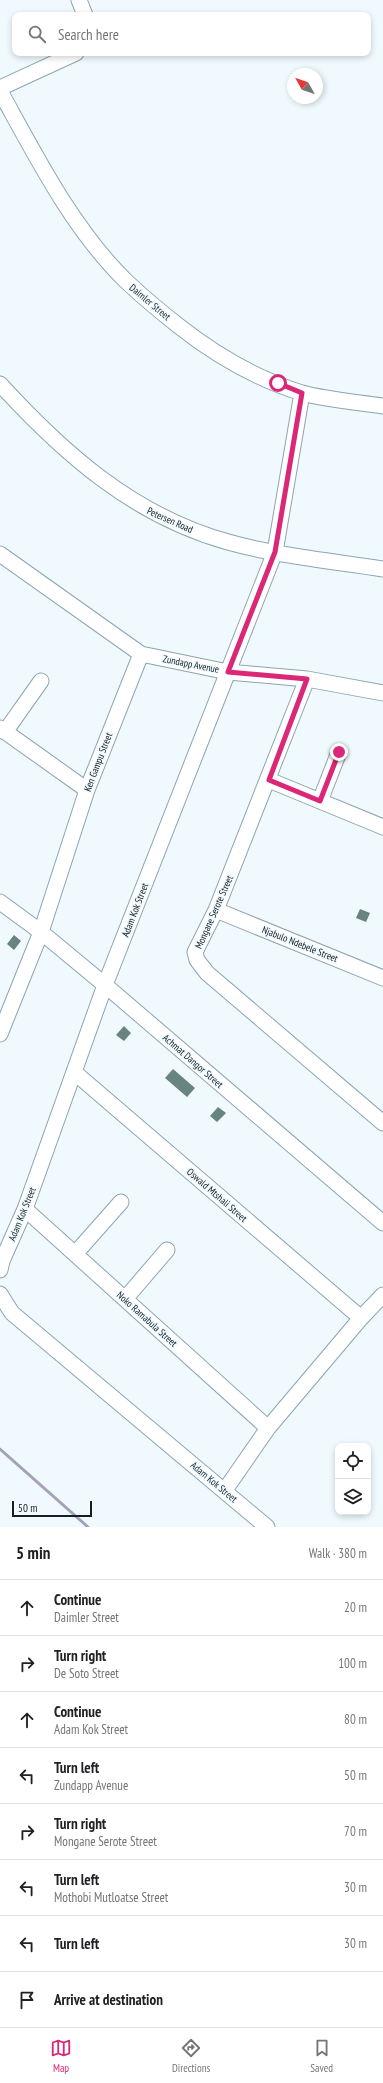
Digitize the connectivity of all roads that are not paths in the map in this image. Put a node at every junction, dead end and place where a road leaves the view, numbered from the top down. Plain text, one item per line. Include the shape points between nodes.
1 (79, 0) edge
2 (85, 12) edge
3 (70, 56) edge
4 (0, 89) edge
5 (0, 384) edge
6 (302, 393) junction
7 (383, 406) edge
8 (275, 552) junction
9 (0, 554) edge
10 (383, 570) edge
11 (141, 654) junction
12 (228, 672) junction
13 (307, 679) junction
14 (41, 681) dead end
15 (383, 693) edge
16 (2, 730) edge
17 (339, 752) dead end
18 (269, 780) junction
19 (87, 790) junction
20 (320, 801) junction
21 (383, 827) edge
22 (0, 902) edge
23 (216, 910) junction
24 (41, 932) junction
25 (383, 978) edge
26 (105, 985) junction
27 (0, 1034) edge
28 (74, 1072) junction
29 (383, 1123) edge
30 (121, 1202) dead end
31 (25, 1209) junction
32 (383, 1222) edge
33 (167, 1250) dead end
34 (75, 1254) junction
35 (0, 1270) edge
36 (0, 1294) edge
37 (383, 1295) edge
38 (125, 1300) junction
39 (361, 1318) junction
40 (268, 1428) junction
41 (225, 1490) junction
42 (267, 1527) edge

1 - 2 street
3 - 4 street
4 - 6 street, Daimler Street via 50,180 86,234 126,281 180,327 224,358 250,373
5 - 8 street, Petersen Road via 70,455 104,482 145,509 212,537
6 - 7 street, Daimler Street
6 - 8 street, Adam Kok Street
8 - 10 street, Petersen Road
8 - 12 street, Adam Kok Street
9 - 11 street
11 - 12 street, Zundapp Avenue
11 - 19 street, Ken Gampu Street
12 - 13 street, Zundapp Avenue
12 - 26 street, Adam Kok Street
13 - 15 street, Zundapp Avenue
13 - 18 street, Mongane Serote Street
14 - 16 street
16 - 19 street
17 - 20 street
18 - 20 street
18 - 23 street, Mongane Serote Street
19 - 24 street, Ken Gampu Street
20 - 21 street
22 - 24 street, Achmat Dangor Street
23 - 25 street, Njabulo Ndebele Street
23 - 29 street, Mongane Serote Street via 195,952 197,960 207,973
24 - 26 street, Achmat Dangor Street
24 - 27 street, Ken Gampu Street
26 - 28 street, Adam Kok Street
26 - 32 street, Achmat Dangor Street
28 - 31 street, Adam Kok Street
28 - 39 street, Oswald Mtshali Street
30 - 34 street
31 - 34 street, Noko Ramabula Street
31 - 35 street, Adam Kok Street
33 - 38 street
34 - 38 street, Noko Ramabula Street
36 - 41 street, Adam Kok Street via 12,1313
37 - 39 street
38 - 40 street, Noko Ramabula Street
39 - 40 street
40 - 41 street
41 - 42 street, Adam Kok Street

